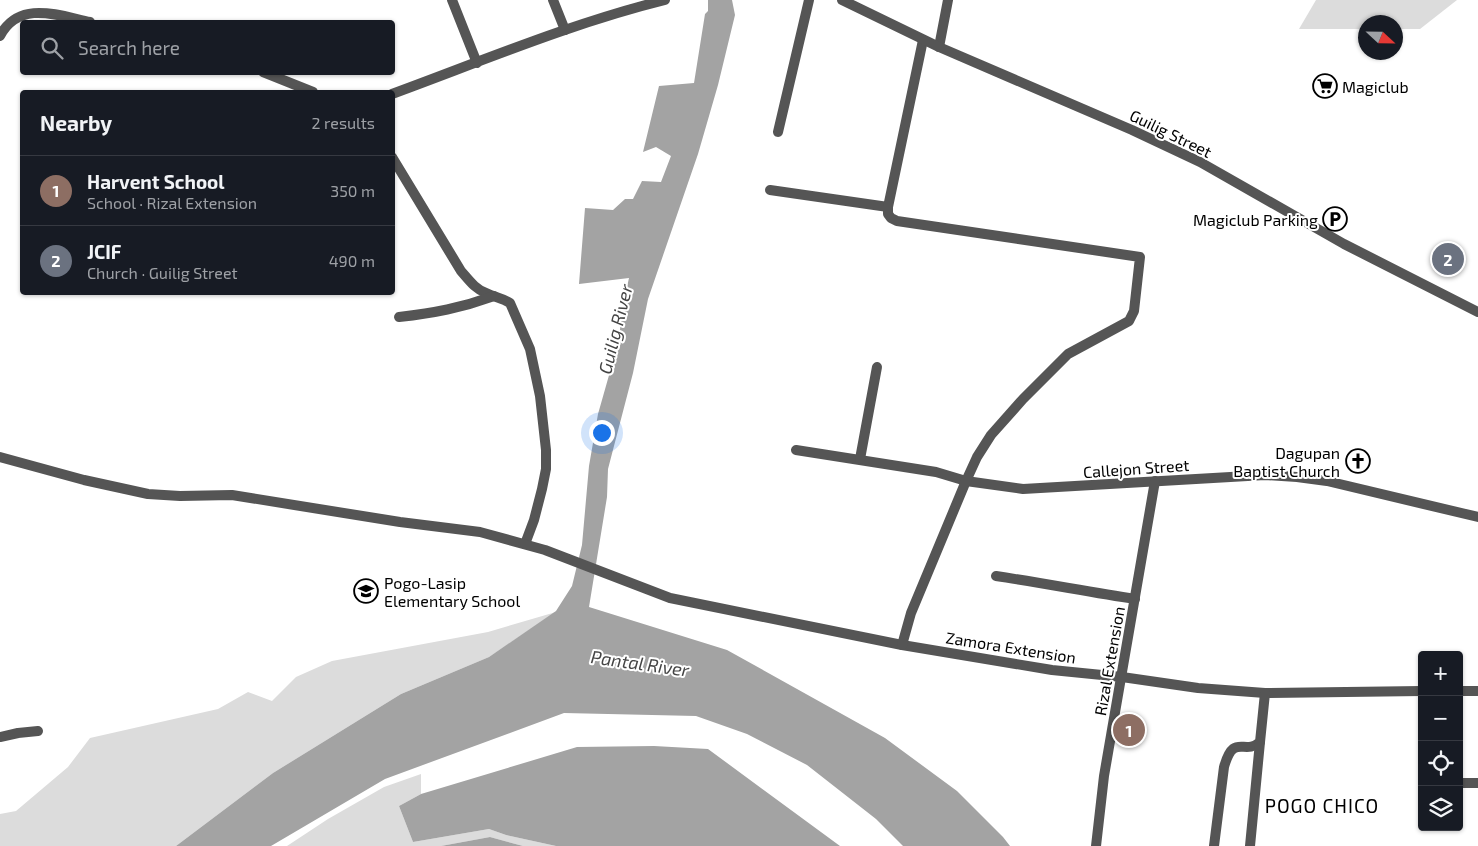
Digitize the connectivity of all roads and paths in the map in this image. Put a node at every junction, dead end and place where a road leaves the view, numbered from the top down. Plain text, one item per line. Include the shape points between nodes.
1 (452, 0) edge
2 (553, 0) edge
3 (665, 0) edge
4 (809, 0) edge
5 (842, 0) edge
6 (948, 0) edge
7 (81, 20) edge
8 (566, 30) junction
9 (0, 36) edge
10 (923, 40) junction
11 (939, 47) junction
12 (477, 63) junction
13 (270, 75) edge
14 (308, 90) edge
15 (395, 93) edge
16 (778, 132) dead end
17 (395, 162) edge
18 (770, 190) dead end
19 (888, 207) junction
20 (494, 296) junction
21 (1478, 312) edge
22 (398, 317) dead end
23 (876, 367) dead end
24 (796, 450) dead end
25 (0, 457) edge
26 (860, 459) junction
27 (966, 481) junction
28 (1156, 481) junction
29 (1478, 517) edge
30 (525, 544) junction
31 (996, 576) dead end
32 (1135, 599) junction
33 (902, 645) junction
34 (1122, 677) junction
35 (1418, 691) edge
36 (1463, 691) edge
37 (1478, 691) edge
38 (1265, 693) junction
39 (38, 731) dead end
40 (0, 737) edge
41 (1260, 742) junction
42 (1463, 782) edge
43 (1478, 783) edge
44 (1096, 846) edge
45 (1214, 846) edge
46 (1250, 846) edge

1 - 12 street
2 - 8 street
3 - 8 street
4 - 16 street
5 - 10 street, Guilig Street
6 - 11 street
7 - 9 street via 38,11 26,12 12,20
8 - 12 street
10 - 11 street, Guilig Street
10 - 19 street
11 - 21 street, Guilig Street via 1200,162 1344,244
12 - 15 street
13 - 14 street
17 - 20 street via 461,271 474,286
18 - 19 street
19 - 27 street via 888,214 897,221 1140,257 1132,318 1068,354 991,435
20 - 22 street via 436,313
20 - 30 street via 510,303 530,350 544,432 546,469
23 - 26 street
24 - 26 street, Callejon Street
25 - 30 street, Zamora Extension via 148,494 232,495 480,532
26 - 27 street, Callejon Street via 936,472
27 - 28 street, Callejon Street via 1024,489
27 - 33 street via 911,612
28 - 29 street, Callejon Street via 1265,475 1297,477 1335,482
28 - 32 street, Rizal Extension
30 - 33 street, Zamora Extension via 670,598
31 - 32 street
32 - 34 street, Rizal Extension
33 - 34 street, Zamora Extension via 1052,670
34 - 38 street, Zamora Extension
34 - 44 street, Rizal Extension via 1104,776
35 - 38 street, Zamora Extension
36 - 37 street
38 - 41 street
39 - 40 street
41 - 45 street via 1230,750 1224,767
41 - 46 street
42 - 43 street

